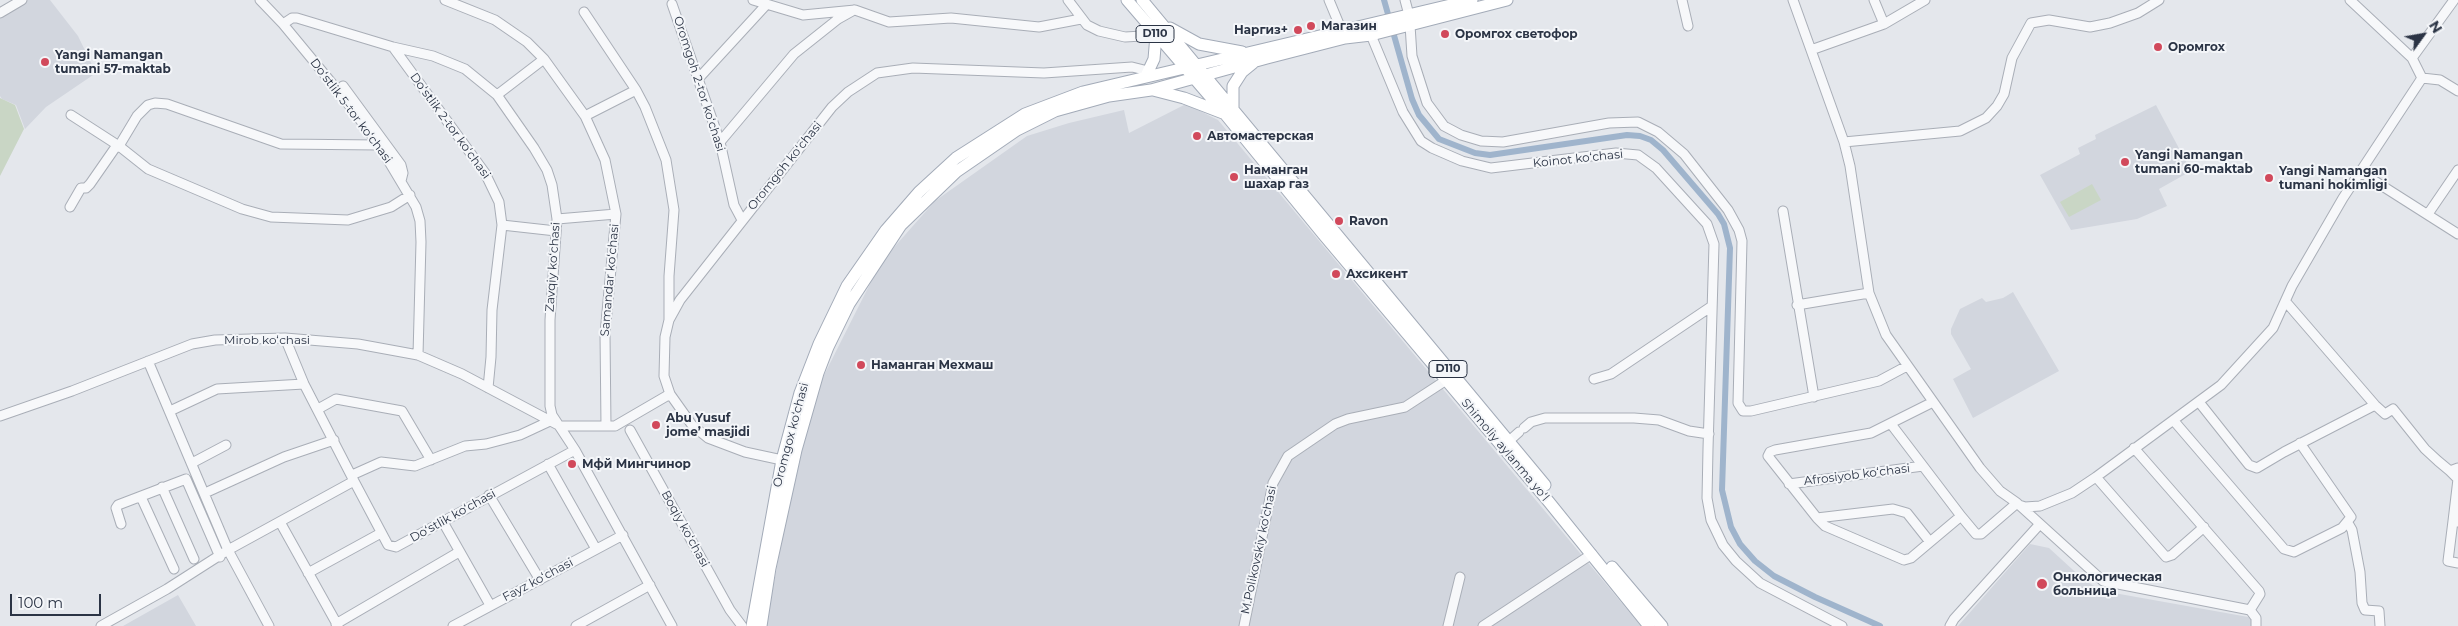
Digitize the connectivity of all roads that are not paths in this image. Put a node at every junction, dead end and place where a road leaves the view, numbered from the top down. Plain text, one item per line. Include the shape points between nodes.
1 (22, 0) edge
2 (260, 0) edge
3 (445, 0) edge
4 (753, 0) edge
5 (1068, 0) edge
6 (1127, 0) edge
7 (1142, 0) edge
8 (1329, 0) edge
9 (1405, 0) edge
10 (1472, 0) edge
11 (1507, 0) edge
12 (1682, 0) edge
13 (1793, 0) edge
14 (1874, 0) edge
15 (1925, 0) edge
16 (2159, 0) edge
17 (2350, 0) edge
18 (2450, 1) edge
19 (672, 4) dead end
20 (766, 5) junction
21 (855, 10) junction
22 (584, 12) dead end
23 (0, 13) edge
24 (1081, 19) junction
25 (1407, 21) junction
26 (283, 24) junction
27 (1884, 24) junction
28 (1164, 25) junction
29 (1688, 26) dead end
30 (1374, 31) junction
31 (1155, 33) junction
32 (1344, 35) junction
33 (393, 47) junction
34 (1811, 50) junction
35 (1254, 57) junction
36 (2412, 58) junction
37 (544, 59) junction
38 (1198, 65) junction
39 (1184, 68) junction
40 (1206, 74) junction
41 (1146, 76) junction
42 (1193, 78) junction
43 (2422, 78) junction
44 (698, 79) junction
45 (343, 86) dead end
46 (636, 90) junction
47 (1151, 90) junction
48 (1107, 91) junction
49 (2458, 91) edge
50 (497, 94) junction
51 (1229, 112) junction
52 (71, 115) dead end
53 (585, 116) junction
54 (720, 142) junction
55 (1844, 142) junction
56 (379, 145) junction
57 (119, 146) junction
58 (2362, 172) junction
59 (2457, 174) edge
60 (401, 181) junction
61 (410, 195) junction
62 (70, 207) dead end
63 (1783, 211) dead end
64 (616, 214) junction
65 (2428, 214) junction
66 (558, 219) junction
67 (742, 220) junction
68 (502, 225) junction
69 (556, 231) junction
70 (2458, 234) edge
71 (1869, 293) junction
72 (2286, 302) junction
73 (1797, 305) junction
74 (1712, 306) junction
75 (669, 320) junction
76 (285, 338) junction
77 (418, 355) junction
78 (148, 361) junction
79 (1908, 366) junction
80 (1450, 378) junction
81 (1594, 379) dead end
82 (304, 384) junction
83 (488, 388) junction
84 (670, 394) junction
85 (1814, 397) junction
86 (1933, 402) junction
87 (2199, 402) junction
88 (2374, 405) junction
89 (318, 408) junction
90 (170, 411) junction
91 (0, 416) edge
92 (550, 421) junction
93 (2174, 421) junction
94 (1891, 424) junction
95 (560, 426) junction
96 (606, 426) junction
97 (630, 430) dead end
98 (1709, 434) junction
99 (334, 440) junction
100 (1509, 441) junction
101 (2300, 443) junction
102 (226, 445) dead end
103 (2134, 448) junction
104 (575, 450) junction
105 (431, 460) junction
106 (782, 460) junction
107 (192, 463) junction
108 (548, 464) junction
109 (1923, 466) junction
110 (2454, 470) edge
111 (2096, 477) junction
112 (353, 478) junction
113 (2458, 479) edge
114 (1789, 484) junction
115 (162, 487) junction
116 (206, 493) junction
117 (489, 496) junction
118 (141, 497) junction
119 (2017, 504) junction
120 (1961, 516) junction
121 (1817, 518) junction
122 (2456, 521) edge
123 (280, 522) junction
124 (442, 522) junction
125 (2348, 523) junction
126 (121, 524) dead end
127 (2039, 525) junction
128 (2204, 528) junction
129 (381, 533) junction
130 (622, 535) junction
131 (1930, 542) junction
132 (596, 549) junction
133 (228, 550) junction
134 (459, 552) junction
135 (1592, 554) junction
136 (220, 557) junction
137 (194, 559) dead end
138 (2458, 563) edge
139 (174, 569) dead end
140 (308, 574) junction
141 (1460, 578) dead end
142 (540, 580) junction
143 (650, 585) junction
144 (490, 606) junction
145 (2250, 610) junction
146 (337, 625) edge
147 (101, 626) edge
148 (269, 626) edge
149 (453, 626) edge
150 (578, 626) edge
151 (671, 626) edge
152 (742, 626) edge
153 (752, 626) edge
154 (761, 626) edge
155 (1244, 626) edge
156 (1448, 626) edge
157 (1483, 626) edge
158 (1649, 626) edge
159 (1662, 626) edge
160 (1842, 626) edge
161 (1950, 626) edge
162 (2256, 626) edge
163 (2380, 626) edge

1 - 23 street
2 - 26 street, Doʻstlik 5-tor koʻchasi
3 - 37 street, Samandar ko‘chasi via 495,20 527,42
4 - 20 street
5 - 24 street
6 - 31 main road, Shimoliy aylanma yoʻl / D110
7 - 28 main road, Shimoliy aylanma yoʻl / D110
8 - 32 street
9 - 25 street
10 - 25 main road
11 - 25 main road
12 - 29 street
13 - 34 street
14 - 27 street
15 - 27 street
16 - 55 street via 2138,13 2090,27 2049,20 2031,23 2012,58 2004,94 1997,106 1986,118 1960,131
17 - 36 street
18 - 36 street
19 - 44 street, Oromgoh 2-tor koʻchasi
20 - 21 street via 803,14
20 - 44 street
21 - 24 street via 889,22 951,18 1040,27
21 - 54 street via 838,19 794,54
22 - 46 street
24 - 31 street via 1092,28 1118,36
25 - 30 main road
25 - 85 street via 1412,56 1427,103 1444,126 1461,135 1481,141 1502,142 1609,123 1638,122 1676,146 1728,210 1742,241 1739,406 1743,411 1751,412
26 - 33 street, Zavqiy koʻchasi via 297,18
26 - 56 street, Doʻstlik 5-tor koʻchasi
27 - 34 street
28 - 35 main road via 1199,44
28 - 38 main road, Shimoliy aylanma yoʻl / D110
30 - 32 main road
30 - 74 street, Koinot koʻchasi via 1413,130 1420,140 1447,155 1490,168 1616,153 1638,155 1647,160 1697,212 1712,233
31 - 39 main road, Shimoliy aylanma yoʻl / D110
31 - 41 main road via 1154,59
32 - 35 main road
33 - 50 street, Zavqiy koʻchasi via 433,56 466,69
33 - 68 street, Doʻstlik 2-tor koʻchasi via 489,180 499,202
34 - 55 street
35 - 38 main road
35 - 40 main road
35 - 51 main road via 1233,86
36 - 43 street
37 - 50 street
37 - 53 street, Samandar ko‘chasi
38 - 39 main road
38 - 40 main road, Shimoliy aylanma yoʻl / D110
39 - 41 main road
39 - 42 main road, Shimoliy aylanma yoʻl / D110
40 - 42 main road
40 - 51 main road, Shimoliy aylanma yoʻl / D110
41 - 48 main road
41 - 67 street, Oromgoh koʻchasi via 1144,70 1132,67 1044,73 913,68 877,73 832,107
42 - 47 main road
42 - 51 main road, Shimoliy aylanma yoʻl / D110
43 - 49 street via 2440,80
43 - 58 street
44 - 54 street, Oromgoh 2-tor koʻchasi
45 - 60 street via 401,165
46 - 53 street
46 - 75 street via 658,136 672,190
47 - 48 main road
47 - 51 main road
48 - 106 main road, Oromgox ko‘chasi via 1056,101 1010,122 956,158 898,214 856,273 831,318 800,393
48 - 154 main road, Oromgox ko‘chasi via 1032,121 978,155 939,187 902,225 864,280 828,347 805,414 786,493
50 - 66 street, Zavqiy koʻchasi via 547,170
51 - 80 main road, Shimoliy aylanma yoʻl / D110
52 - 57 street
53 - 64 street, Samandar ko‘chasi via 605,160
54 - 67 street, Oromgoh 2-tor koʻchasi via 734,205
55 - 71 street
56 - 57 street via 281,144 167,104 154,103 137,116
56 - 60 street, Doʻstlik 5-tor koʻchasi
57 - 61 street via 148,169 242,209 271,217 348,220 391,207
57 - 62 street via 90,184 81,188
58 - 65 street
58 - 72 street via 2343,198
59 - 65 street
60 - 61 street, Doʻstlik 5-tor koʻchasi
61 - 77 street, Doʻstlik 5-tor koʻchasi via 420,221
63 - 73 street
64 - 66 street
64 - 96 street, Samandar ko‘chasi via 605,334
65 - 70 street
66 - 69 street, Zavqiy koʻchasi
67 - 75 street, Oromgoh koʻchasi via 680,300
68 - 69 street
68 - 83 street, Doʻstlik 2-tor koʻchasi via 492,310
69 - 95 street, Zavqiy koʻchasi via 548,385 552,415
71 - 73 street
71 - 79 street via 1886,335
72 - 87 street via 2273,328 2222,385
72 - 88 street
73 - 85 street
74 - 81 street via 1611,374
74 - 98 street, Koinot koʻchasi
75 - 84 street, Oromgoh koʻchasi via 664,376
76 - 77 street, Mirob koʻchasi via 358,344
76 - 78 street, Mirob koʻchasi via 215,340 192,344
76 - 82 street, Doʻstlik koʻchasi
77 - 83 street, Mirob koʻchasi
78 - 90 street
78 - 91 street, Mirob koʻchasi
79 - 85 street via 1885,379
79 - 86 street
80 - 100 main road, Shimoliy aylanma yoʻl / D110
80 - 135 main road, Shimoliy aylanma yoʻl / D110
80 - 155 street, M.Polikovskiy koʻchasi via 1405,407 1335,424 1288,456 1273,483
82 - 89 street, Doʻstlik koʻchasi
82 - 90 street via 217,389
83 - 92 street, Mirob koʻchasi
84 - 96 street via 624,422
84 - 106 street, Oromgoh koʻchasi via 692,425 708,438 745,452
86 - 94 street, Afrosiyob koʻchasi
86 - 119 street via 1980,468 2000,491
87 - 93 street
87 - 101 street via 2253,468
88 - 101 street
88 - 110 street via 2385,414 2393,409 2425,449
89 - 99 street, Doʻstlik koʻchasi
89 - 105 street via 336,399 402,411
90 - 107 street
92 - 95 street, Mirob koʻchasi
92 - 105 street via 520,435 465,446
93 - 103 street
93 - 125 street via 2284,549 2294,552
94 - 109 street
94 - 114 street, Afrosiyob koʻchasi via 1859,436 1770,452 1769,458
95 - 96 street
95 - 104 street, Zavqiy koʻchasi
97 - 152 street, Boqiy koʻchasi
98 - 100 street via 1689,431 1659,420 1545,418 1531,422
98 - 160 street, Koinot koʻchasi via 1708,506 1713,526 1723,545 1760,583
99 - 112 street, Doʻstlik koʻchasi
99 - 116 street via 284,457
100 - 159 main road, Shimoliy aylanma yoʻl / D110
101 - 125 street via 2348,511
102 - 107 street
103 - 111 street
103 - 128 street
104 - 108 street, Doʻstlik koʻchasi
104 - 130 street, Zavqiy koʻchasi
105 - 112 street via 411,466 381,462
106 - 153 main road, Oromgox ko‘chasi
107 - 116 street
108 - 117 street, Doʻstlik koʻchasi
108 - 132 street
109 - 114 street, Afrosiyob koʻchasi
109 - 120 street, Afrosiyob koʻchasi
110 - 113 street
111 - 119 street via 2072,493 2040,506
111 - 128 street via 2166,557 2172,556
112 - 123 street
112 - 129 street, Doʻstlik koʻchasi
113 - 122 street
114 - 121 street, Afrosiyob koʻchasi
115 - 118 street
115 - 136 street via 186,480
115 - 137 street
116 - 133 street
117 - 124 street, Doʻstlik koʻchasi
117 - 142 street
118 - 126 street via 118,505
118 - 139 street
119 - 120 street, Afrosiyob koʻchasi via 1979,535
119 - 127 street
120 - 131 street, Afrosiyob koʻchasi
121 - 131 street via 1893,508 1907,513
121 - 131 street, Afrosiyob koʻchasi via 1825,526 1904,560
122 - 138 street via 2448,561
123 - 133 street
123 - 140 street
124 - 129 street, Doʻstlik koʻchasi via 396,547 388,545
124 - 134 street
125 - 163 street via 2360,572 2362,603 2365,610 2379,611
127 - 145 street via 2103,582
127 - 161 street
128 - 145 street via 2259,591
129 - 140 street
130 - 132 street, Fayz koʻchasi
130 - 143 street, Zavqiy koʻchasi
132 - 142 street, Fayz koʻchasi
133 - 136 street
133 - 148 street
134 - 144 street
134 - 146 street
135 - 157 street
135 - 158 main road, Shimoliy aylanma yoʻl / D110
136 - 147 street
140 - 146 street
141 - 156 street
142 - 144 street, Fayz koʻchasi
143 - 150 street
143 - 151 street, Zavqiy koʻchasi
144 - 149 street, Fayz koʻchasi
145 - 162 street via 2256,618

